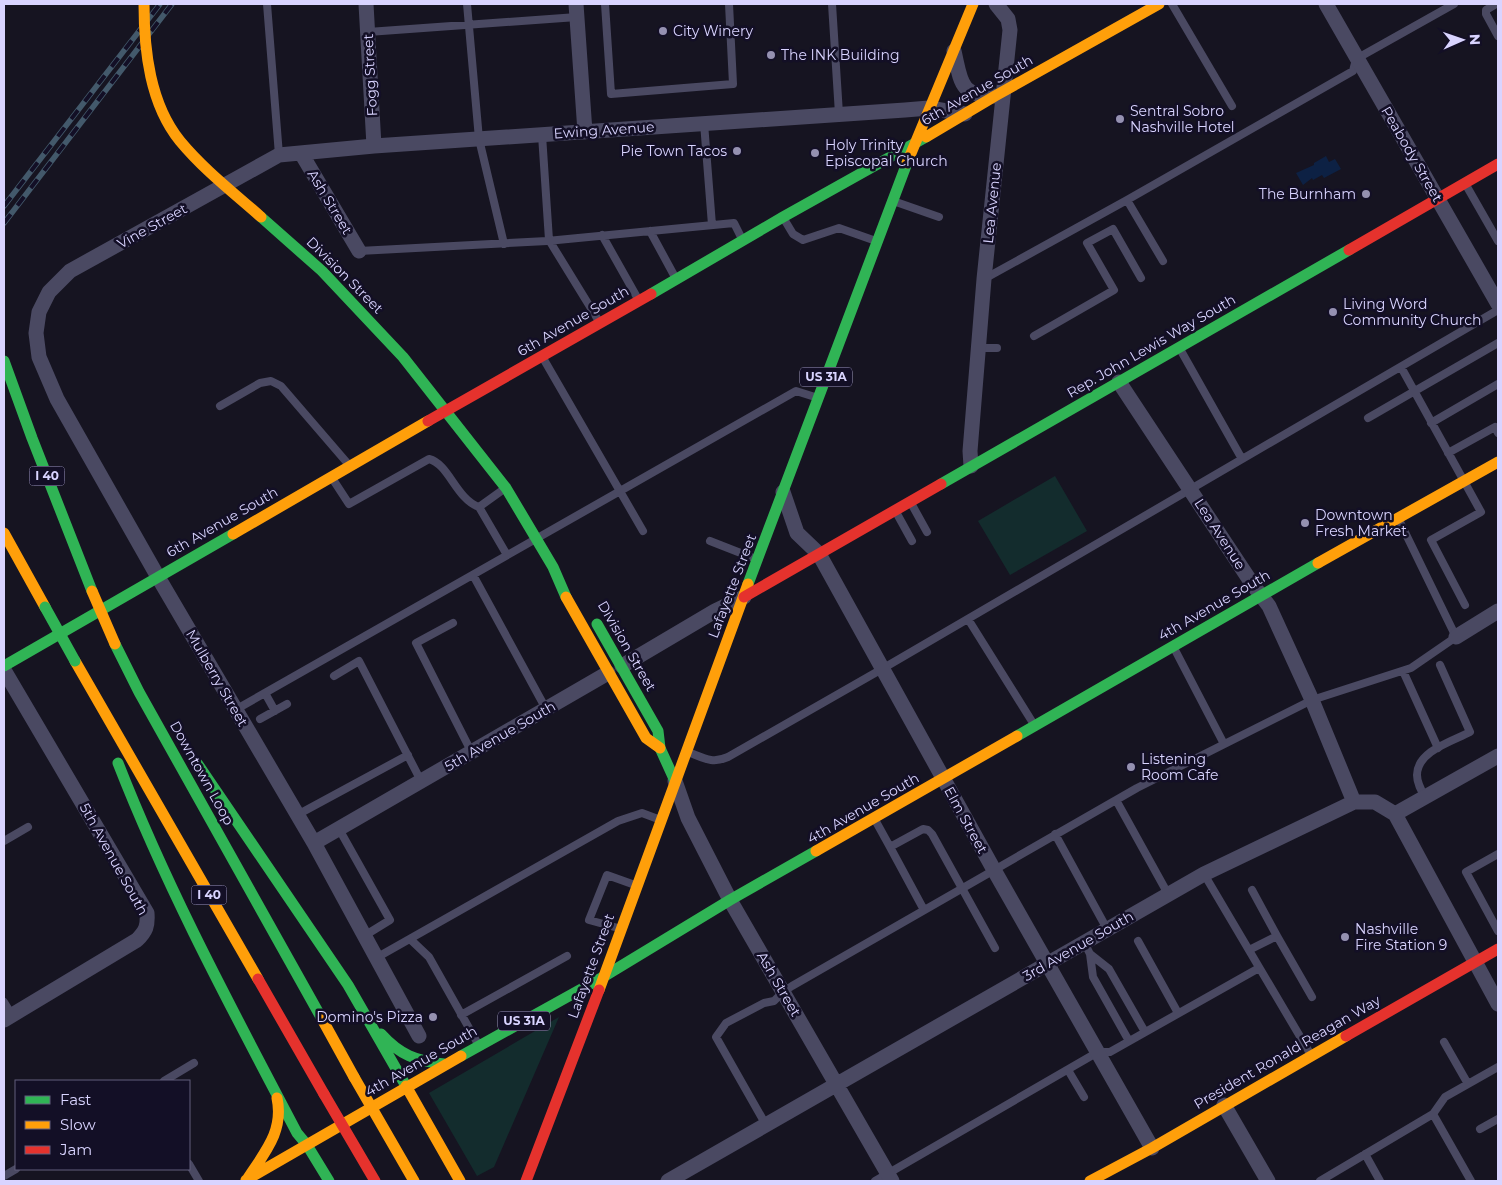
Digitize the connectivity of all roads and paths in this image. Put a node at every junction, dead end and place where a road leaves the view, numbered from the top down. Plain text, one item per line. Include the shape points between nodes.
1 (144, 4) edge
2 (267, 4) edge
3 (366, 4) edge
4 (467, 4) edge
5 (605, 4) edge
6 (729, 4) edge
7 (832, 4) edge
8 (973, 4) edge
9 (996, 4) edge
10 (1159, 4) edge
11 (1172, 4) edge
12 (1326, 4) edge
13 (1454, 4) edge
14 (1496, 4) edge
15 (577, 10) edge
16 (469, 25) junction
17 (368, 32) junction
18 (1498, 36) edge
19 (954, 50) junction
20 (1356, 59) junction
21 (999, 94) junction
22 (1232, 106) dead end
23 (929, 108) junction
24 (839, 114) junction
25 (965, 114) junction
26 (704, 124) junction
27 (585, 132) junction
28 (542, 134) junction
29 (479, 139) junction
30 (915, 143) junction
31 (374, 146) junction
32 (301, 153) junction
33 (279, 155) junction
34 (1498, 164) edge
35 (1465, 183) junction
36 (1438, 198) junction
37 (1127, 200) junction
38 (893, 201) junction
39 (783, 217) junction
40 (939, 217) dead end
41 (712, 225) junction
42 (650, 231) junction
43 (602, 235) junction
44 (549, 240) junction
45 (743, 240) junction
46 (1498, 241) edge
47 (877, 242) junction
48 (504, 244) junction
49 (359, 251) joint
50 (1163, 261) dead end
51 (1141, 278) dead end
52 (676, 279) junction
53 (984, 279) junction
54 (640, 300) junction
55 (1498, 304) edge
56 (1498, 310) edge
57 (39, 312) joint
58 (600, 324) junction
59 (1034, 336) dead end
60 (1498, 343) edge
61 (979, 348) junction
62 (997, 348) dead end
63 (1179, 348) junction
64 (542, 357) junction
65 (4, 361) edge
66 (1401, 367) junction
67 (1119, 382) junction
68 (1498, 384) edge
69 (1414, 392) junction
70 (818, 398) junction
71 (220, 406) dead end
72 (445, 411) junction
73 (1368, 418) dead end
74 (1431, 423) junction
75 (1497, 428) edge
76 (1448, 453) junction
77 (1242, 459) junction
78 (351, 466) junction
79 (971, 466) junction
80 (1496, 467) edge
81 (332, 477) junction
82 (1463, 482) junction
83 (506, 488) junction
84 (1190, 489) junction
85 (620, 491) junction
86 (783, 492) junction
87 (910, 501) junction
88 (479, 507) junction
89 (895, 510) junction
90 (1398, 518) junction
91 (643, 531) dead end
92 (927, 532) dead end
93 (4, 533) edge
94 (536, 539) junction
95 (710, 541) dead end
96 (912, 541) dead end
97 (819, 554) junction
98 (507, 555) junction
99 (757, 560) junction
100 (553, 567) junction
101 (473, 575) junction
102 (158, 577) junction
103 (575, 588) dead end
104 (1262, 595) junction
105 (744, 596) junction
106 (1465, 604) dead end
107 (1498, 611) edge
108 (593, 618) dead end
109 (968, 619) junction
110 (453, 623) dead end
111 (1456, 637) junction
112 (1173, 646) junction
113 (1440, 665) dead end
114 (4, 666) edge
115 (622, 666) junction
116 (882, 669) junction
117 (4, 670) edge
118 (1403, 671) junction
119 (608, 673) junction
120 (334, 676) dead end
121 (139, 692) junction
122 (265, 693) junction
123 (94, 696) junction
124 (1312, 700) junction
125 (287, 704) dead end
126 (546, 709) junction
127 (235, 710) junction
128 (274, 711) junction
129 (260, 719) dead end
130 (1035, 726) junction
131 (176, 736) dead end
132 (1224, 744) junction
133 (660, 748) junction
134 (1438, 748) junction
135 (188, 751) dead end
136 (686, 751) junction
137 (472, 753) junction
138 (408, 754) junction
139 (1498, 756) edge
140 (943, 779) junction
141 (421, 781) junction
142 (675, 781) junction
143 (1424, 797) junction
144 (1116, 800) junction
145 (1354, 802) junction
146 (1395, 814) junction
147 (297, 815) junction
148 (874, 818) junction
149 (661, 819) junction
150 (28, 827) dead end
151 (339, 829) junction
152 (1056, 834) junction
153 (4, 841) edge
154 (314, 843) junction
155 (890, 847) junction
156 (1496, 855) edge
157 (1498, 866) edge
158 (994, 870) junction
159 (1204, 874) junction
160 (636, 886) junction
161 (963, 887) junction
162 (1252, 890) dead end
163 (1168, 894) junction
164 (730, 900) junction
165 (924, 910) junction
166 (621, 929) junction
167 (1107, 929) junction
168 (1498, 931) edge
169 (364, 936) junction
170 (1277, 936) junction
171 (410, 939) junction
172 (1138, 941) dead end
173 (995, 948) dead end
174 (1087, 948) junction
175 (1498, 949) edge
176 (1249, 950) junction
177 (567, 956) dead end
178 (376, 958) junction
179 (1475, 963) junction
180 (1047, 964) junction
181 (1259, 968) junction
182 (603, 977) junction
183 (783, 992) junction
184 (1312, 997) dead end
185 (4, 1002) edge
186 (1498, 1004) edge
187 (1178, 1013) junction
188 (461, 1015) junction
189 (8, 1018) edge
190 (369, 1020) junction
191 (1145, 1032) junction
192 (419, 1036) dead end
193 (1129, 1041) junction
194 (1444, 1042) dead end
195 (479, 1045) junction
196 (1098, 1052) junction
197 (1311, 1056) junction
198 (194, 1063) dead end
199 (444, 1064) junction
200 (1498, 1067) edge
201 (1068, 1070) junction
202 (166, 1080) edge
203 (271, 1082) junction
204 (1468, 1084) junction
205 (406, 1086) junction
206 (837, 1086) junction
207 (1084, 1097) dead end
208 (1224, 1105) junction
209 (1433, 1114) junction
210 (1498, 1119) edge
211 (766, 1125) junction
212 (1480, 1129) dead end
213 (307, 1145) junction
214 (1152, 1148) junction
215 (1365, 1154) junction
216 (190, 1166) edge
217 (15, 1170) edge
218 (4, 1176) edge
219 (885, 1179) edge
220 (245, 1180) edge
221 (198, 1181) edge
222 (329, 1181) edge
223 (375, 1181) edge
224 (414, 1181) edge
225 (460, 1181) edge
226 (526, 1181) edge
227 (668, 1181) edge
228 (1090, 1181) edge
229 (1268, 1181) edge
230 (1320, 1181) edge
231 (1380, 1181) edge
232 (1471, 1181) edge

1 - 72 main road, Division Street, bridge via 146,63 153,88 179,141 350,298
2 - 33 lane
3 - 17 street, Fogg Street
4 - 16 lane
5 - 6 lane via 611,94 733,84
7 - 24 lane
8 - 19 main road, Lafayette Street / US 31A
9 - 21 street, Lea Avenue via 1008,19 1010,30
10 - 21 main road, 6th Avenue South
11 - 22 lane
12 - 20 street, Peabody Street
13 - 20 lane
14 - 18 lane via 1486,10 1486,14
15 - 16 lane
15 - 27 street
16 - 17 lane
16 - 29 lane
17 - 31 street, Fogg Street
19 - 21 street via 964,87 975,94
19 - 23 main road, Lafayette Street / US 31A
20 - 36 street, Peabody Street
20 - 37 lane via 1353,71
21 - 25 main road, 6th Avenue South
21 - 53 street, Lea Avenue
23 - 24 street, Ewing Avenue
23 - 25 street, Ewing Avenue
23 - 30 main road, Lafayette Street / US 31A
24 - 26 street, Ewing Avenue
25 - 30 main road, 6th Avenue South
26 - 27 street, Ewing Avenue
26 - 41 lane
27 - 28 street, Ewing Avenue
28 - 29 street, Ewing Avenue
28 - 44 lane
29 - 31 street, Ewing Avenue
29 - 48 lane
30 - 38 main road, Lafayette Street / US 31A
30 - 39 main road, 6th Avenue South
31 - 32 street, Ewing Avenue
32 - 33 street, Ewing Avenue
32 - 49 street, Ash Street
33 - 57 street, Vine Street via 70,271 49,292
34 - 35 main road, Rep. John Lewis Way South
35 - 36 main road, Rep. John Lewis Way South
35 - 46 lane
36 - 55 street, Peabody Street
36 - 63 main road, Rep. John Lewis Way South
37 - 50 lane
37 - 53 lane
38 - 40 lane
38 - 47 main road, Lafayette Street / US 31A
39 - 45 main road, 6th Avenue South
39 - 47 lane via 793,234 804,240 839,228
41 - 42 lane
41 - 45 lane via 734,223
42 - 43 lane
42 - 52 lane
43 - 44 lane
43 - 54 lane
44 - 48 lane
44 - 58 lane
45 - 52 main road, 6th Avenue South
47 - 70 main road, Lafayette Street / US 31A
48 - 49 lane
51 - 59 lane via 1113,229 1088,243 1114,290
52 - 54 main road, 6th Avenue South
53 - 61 street, Lea Avenue
54 - 58 main road, 6th Avenue South
56 - 66 lane
57 - 102 street, Mulberry Street via 36,333 40,357 56,399
58 - 64 main road, 6th Avenue South
60 - 69 lane
61 - 62 lane
61 - 79 street, Lea Avenue
63 - 67 main road, Rep. John Lewis Way South
63 - 77 lane
64 - 72 main road, 6th Avenue South
64 - 85 lane
65 - 121 main road, Downtown Loop / I 40, bridge via 92,591
66 - 69 lane
66 - 77 lane
67 - 79 main road, Rep. John Lewis Way South
67 - 84 street, Lea Avenue
68 - 74 lane
69 - 73 lane
69 - 74 lane
70 - 85 lane via 796,391
70 - 86 main road, Lafayette Street / US 31A
71 - 78 lane via 260,383 272,381 281,386
72 - 78 main road, 6th Avenue South
72 - 83 main road, Division Street
74 - 76 lane
75 - 76 lane
76 - 82 lane
77 - 84 lane
78 - 81 main road, 6th Avenue South
79 - 87 main road, Rep. John Lewis Way South
80 - 82 main road, 4th Avenue South
81 - 88 lane via 349,504 430,459 437,462 465,498
81 - 102 main road, 6th Avenue South
82 - 90 main road, 4th Avenue South
82 - 106 lane via 1481,512 1431,540
83 - 88 lane
83 - 94 main road, Division Street
84 - 104 street, Lea Avenue
84 - 109 lane
85 - 91 lane
85 - 94 lane
86 - 97 street, Elm Street via 797,532
86 - 99 main road, Lafayette Street / US 31A
87 - 89 main road, Rep. John Lewis Way South
87 - 92 lane
88 - 98 lane
89 - 96 lane
89 - 97 main road, Rep. John Lewis Way South
90 - 104 main road, 4th Avenue South
90 - 111 lane
93 - 123 main road, I 40, bridge
94 - 98 lane
94 - 100 main road, Division Street
95 - 99 lane
97 - 105 main road
97 - 116 street, Elm Street
98 - 101 lane
99 - 105 main road, Lafayette Street / US 31A
100 - 103 main road, Division Street
100 - 119 main road, Division Street via 566,598
101 - 122 lane
101 - 126 lane
102 - 114 main road, 6th Avenue South
102 - 127 street, Mulberry Street
104 - 112 main road, 4th Avenue South
104 - 124 street, Lea Avenue
105 - 115 street
105 - 136 main road, Lafayette Street / US 31A
107 - 111 street
108 - 115 main road, Division Street
109 - 116 lane
109 - 130 lane
110 - 137 lane via 416,643
111 - 118 lane
112 - 130 main road, 4th Avenue South
112 - 132 lane
113 - 134 lane via 1470,732
115 - 133 main road, Division Street via 658,731
116 - 136 lane via 721,760 712,761
116 - 140 street, Elm Street
117 - 189 street, 5th Avenue South via 147,913 148,926 137,940
118 - 124 lane
118 - 134 lane
119 - 126 street, 5th Avenue South
119 - 133 main road, Division Street via 646,738
120 - 138 lane via 359,661
121 - 131 main road
121 - 224 main road, Downtown Loop / I 40, bridge
122 - 127 lane
122 - 128 lane
123 - 203 main road via 132,802 188,926
123 - 223 main road, I 40, bridge
124 - 132 lane
124 - 145 street, Lea Avenue
125 - 128 lane
126 - 137 street, 5th Avenue South
127 - 147 street, Mulberry Street
128 - 129 lane
130 - 140 main road, 4th Avenue South
132 - 144 lane
133 - 142 main road, Division Street
134 - 143 lane via 1427,755 1418,767 1418,783
135 - 190 main road
136 - 142 main road, Lafayette Street / US 31A
137 - 141 street, 5th Avenue South
138 - 141 lane
138 - 147 lane
139 - 143 street
140 - 148 main road, 4th Avenue South
140 - 158 street, Elm Street
141 - 151 street, 5th Avenue South
142 - 149 main road, Lafayette Street / US 31A
142 - 164 street, Ash Street via 688,818
143 - 146 street
144 - 152 lane
144 - 163 lane
145 - 146 street via 1375,802
145 - 159 street, 3rd Avenue South
146 - 179 street
147 - 154 street, Mulberry Street
148 - 155 lane
148 - 164 main road, 4th Avenue South
149 - 160 main road, Lafayette Street / US 31A
149 - 171 lane via 642,813 618,822
150 - 153 lane
151 - 154 street, 5th Avenue South
151 - 169 lane via 390,920
152 - 158 lane
152 - 167 lane
154 - 169 street, Mulberry Street
155 - 161 lane via 923,828 928,830
155 - 165 lane
156 - 157 lane
156 - 168 lane via 1466,872
158 - 161 lane
158 - 180 street, Elm Street
159 - 163 street, 3rd Avenue South
159 - 176 lane
160 - 166 main road, Lafayette Street / US 31A
160 - 166 lane via 607,875 589,920
161 - 165 lane
161 - 173 lane
162 - 170 lane
163 - 167 street, 3rd Avenue South
164 - 182 main road, 4th Avenue South
164 - 183 street, Ash Street
165 - 183 lane
166 - 182 main road, Lafayette Street / US 31A
167 - 174 street, 3rd Avenue South
169 - 178 street, Mulberry Street
170 - 176 lane
170 - 184 lane
171 - 178 lane
171 - 188 lane via 429,957
172 - 187 lane
174 - 180 street, 3rd Avenue South
174 - 191 lane via 1109,969
174 - 193 lane via 1093,977
175 - 179 main road, President Ronald Reagan Way
176 - 181 lane
177 - 188 lane
178 - 192 street, Mulberry Street
179 - 186 street
179 - 197 main road, President Ronald Reagan Way
180 - 196 street, Elm Street
180 - 206 street, 3rd Avenue South
181 - 187 lane
181 - 197 lane
182 - 195 main road, 4th Avenue South / US 31A
182 - 226 main road, Lafayette Street / US 31A
183 - 206 street, Ash Street
183 - 211 lane via 774,1002 726,1022 716,1037
185 - 189 lane
187 - 191 lane
188 - 195 lane
190 - 199 main road via 388,1044 407,1057
190 - 205 main road
191 - 193 lane
193 - 196 lane via 1110,1052
194 - 204 lane
195 - 199 main road, 4th Avenue South / US 31A
196 - 201 lane
196 - 214 street, Elm Street
197 - 208 main road, President Ronald Reagan Way
198 - 202 lane
199 - 205 main road, 4th Avenue South / US 31A
200 - 204 lane
201 - 207 lane
201 - 219 lane
203 - 213 main road via 297,1133
203 - 220 main road via 280,1122
204 - 209 lane via 1445,1096
205 - 213 main road, 4th Avenue South / US 31A
205 - 225 main road
206 - 211 street, 3rd Avenue South
206 - 219 street, Ash Street
208 - 214 main road, President Ronald Reagan Way
208 - 229 street
209 - 215 lane
209 - 232 lane
210 - 212 lane
211 - 227 street, 3rd Avenue South
213 - 220 main road, 4th Avenue South / US 31A
213 - 222 main road
214 - 228 main road, President Ronald Reagan Way
215 - 230 lane
215 - 231 lane
216 - 221 lane
217 - 218 lane

